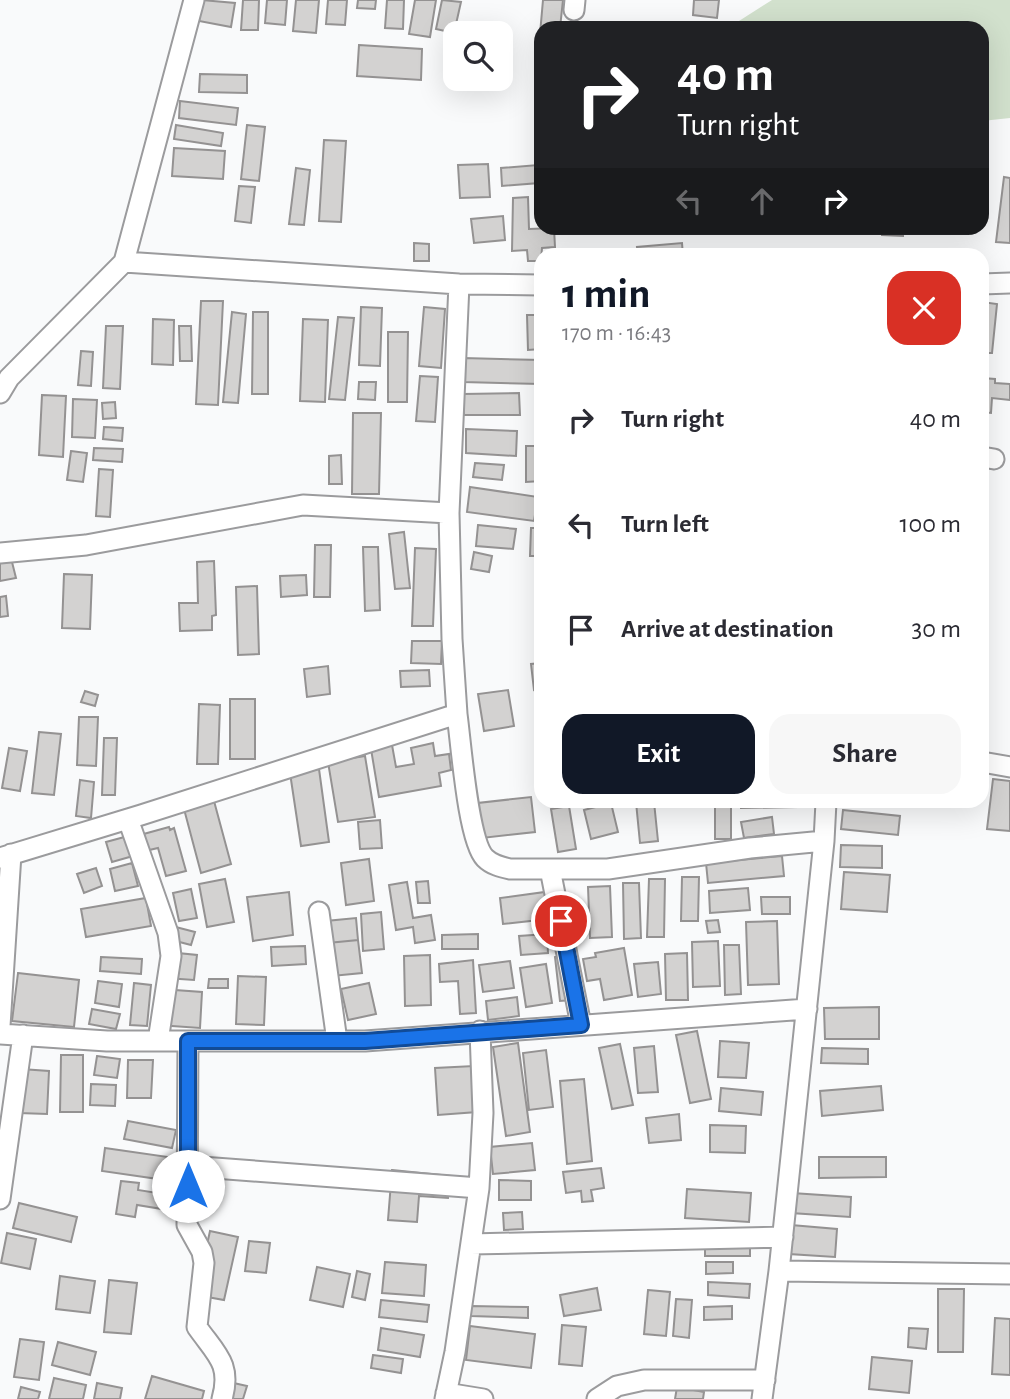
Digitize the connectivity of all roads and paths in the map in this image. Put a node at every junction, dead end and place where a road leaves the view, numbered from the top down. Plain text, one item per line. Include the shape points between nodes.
1 (194, 0) edge
2 (124, 262) junction
3 (1010, 283) edge
4 (459, 284) junction
5 (989, 284) edge
6 (534, 285) edge
7 (0, 393) edge
8 (449, 513) junction
9 (0, 553) edge
10 (457, 713) junction
11 (989, 763) edge
12 (1010, 767) edge
13 (826, 808) edge
14 (128, 819) junction
15 (824, 841) junction
16 (6, 856) edge
17 (550, 869) junction
18 (319, 912) dead end
19 (807, 1009) junction
20 (581, 1025) junction
21 (0, 1026) edge
22 (480, 1031) junction
23 (0, 1034) edge
24 (23, 1035) junction
25 (158, 1041) junction
26 (188, 1041) junction
27 (337, 1041) junction
28 (188, 1166) junction
29 (479, 1188) junction
30 (0, 1199) edge
31 (783, 1237) junction
32 (471, 1244) junction
33 (779, 1271) junction
34 (1010, 1274) edge
35 (763, 1390) edge
36 (445, 1396) edge
37 (222, 1399) edge
38 (483, 1399) edge
39 (597, 1399) edge

1 - 2 street
2 - 4 street
2 - 7 street via 9,377
3 - 5 street
4 - 6 street
4 - 8 street
8 - 9 street via 303,505 86,545
8 - 10 street
10 - 14 street
10 - 17 street via 470,820 484,858 510,869
11 - 12 street
13 - 15 street
14 - 16 street
14 - 25 street via 168,933 171,956
15 - 17 street via 608,869
15 - 19 street
16 - 21 street
17 - 20 street
18 - 27 street
19 - 20 street
19 - 31 street
20 - 22 street
22 - 27 street
22 - 29 street via 483,1113
23 - 24 street
24 - 25 street
24 - 30 street
25 - 26 street
26 - 27 street
26 - 28 street
28 - 29 street
28 - 37 street via 187,1225 204,1263 197,1327 223,1362 226,1387
29 - 32 street
31 - 32 street
31 - 33 street
32 - 36 street
33 - 34 street
33 - 35 street
35 - 39 street via 644,1380 617,1386
36 - 38 street

